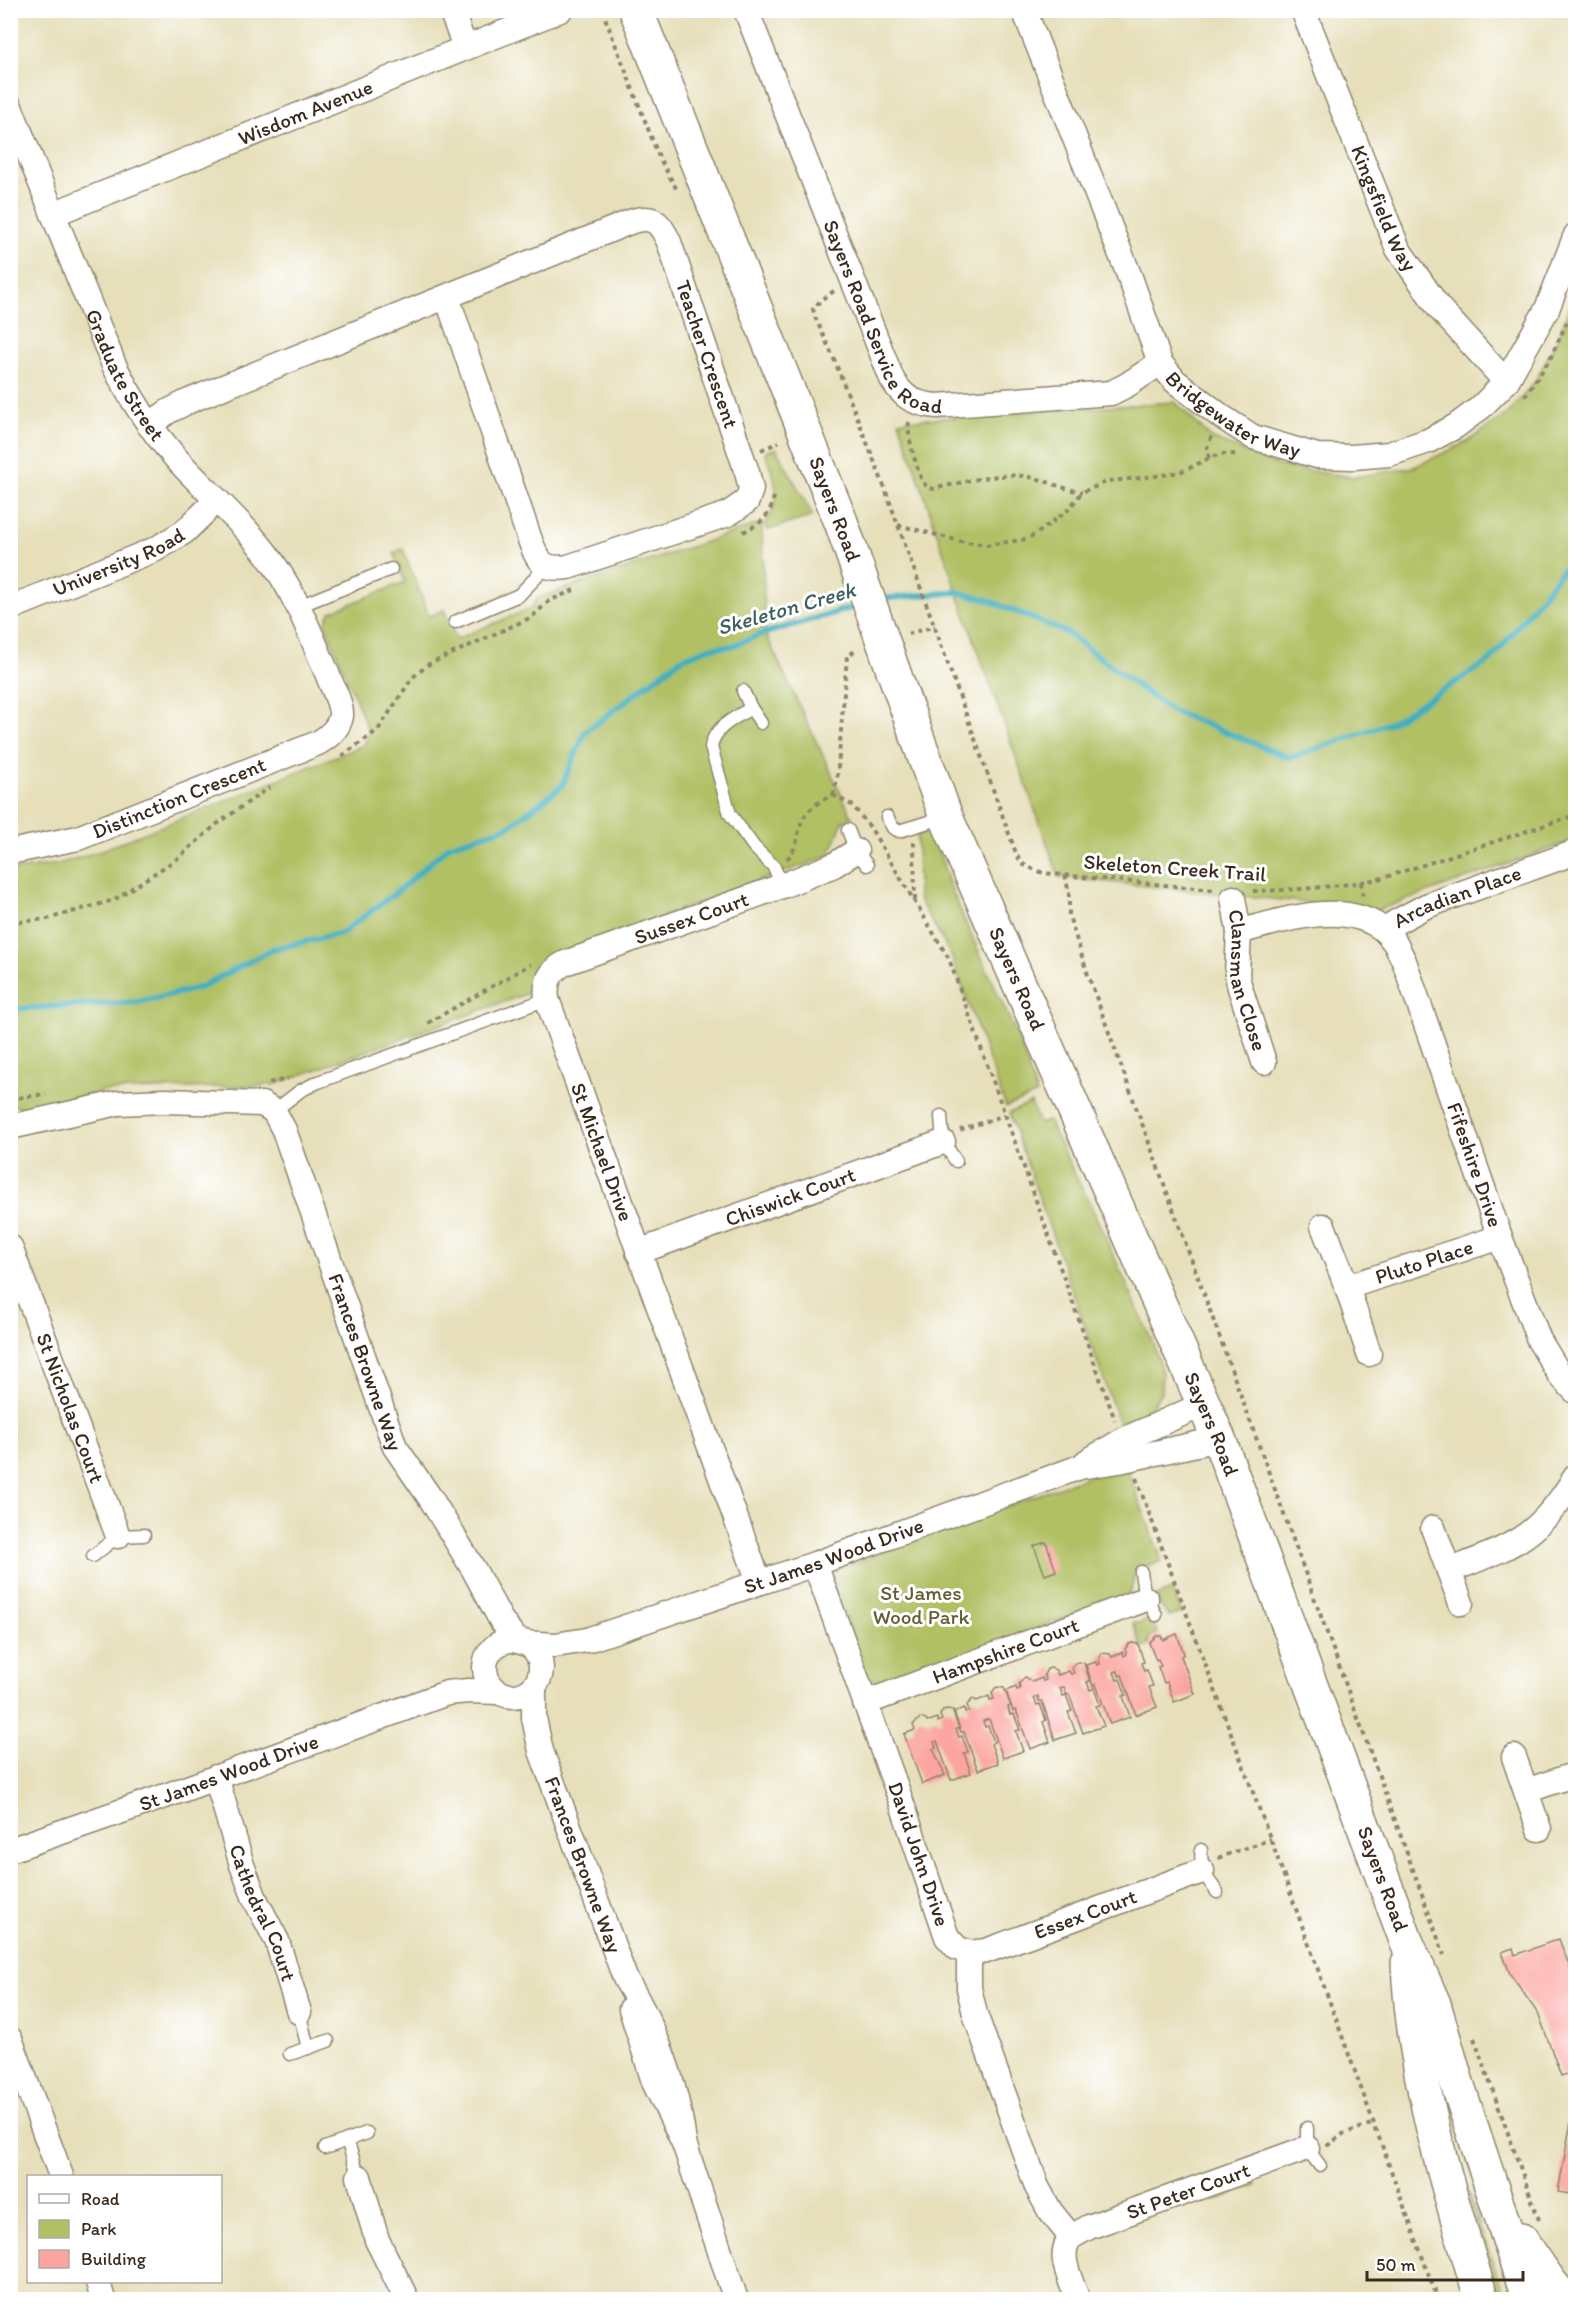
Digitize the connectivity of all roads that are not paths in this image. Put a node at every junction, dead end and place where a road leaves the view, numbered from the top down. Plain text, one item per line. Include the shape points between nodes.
1 (451, 10) edge
2 (636, 10) edge
3 (746, 10) edge
4 (1024, 10) edge
5 (1303, 10) edge
6 (558, 11) edge
7 (465, 47) junction
8 (10, 107) edge
9 (53, 214) junction
10 (1575, 235) edge
11 (447, 297) junction
12 (1160, 363) junction
13 (1506, 382) junction
14 (149, 425) junction
15 (216, 501) junction
16 (547, 566) junction
17 (391, 569) dead end
18 (299, 606) junction
19 (10, 608) edge
20 (455, 622) dead end
21 (743, 691) dead end
22 (751, 708) junction
23 (761, 723) dead end
24 (339, 724) joint
25 (887, 817) dead end
26 (946, 817) junction
27 (857, 849) dead end
28 (10, 852) edge
29 (1575, 852) edge
30 (782, 885) junction
31 (1232, 893) road end
32 (1239, 932) junction
33 (1386, 932) junction
34 (547, 999) junction
35 (1264, 1062) dead end
36 (274, 1111) junction
37 (941, 1116) dead end
38 (10, 1127) edge
39 (947, 1146) joint
40 (1323, 1226) dead end
41 (1500, 1237) junction
42 (10, 1247) edge
43 (638, 1252) junction
44 (1347, 1287) junction
45 (1369, 1354) dead end
46 (1575, 1392) edge
47 (1204, 1404) junction
48 (1219, 1439) junction
49 (1126, 1450) junction
50 (1575, 1476) edge
51 (1432, 1528) dead end
52 (118, 1536) junction
53 (144, 1536) dead end
54 (93, 1556) dead end
55 (815, 1564) junction
56 (1449, 1571) junction
57 (1141, 1572) dead end
58 (759, 1582) junction
59 (487, 1597) junction
60 (1461, 1604) dead end
61 (1151, 1607) joint
62 (587, 1640) junction
63 (521, 1642) junction
64 (489, 1656) junction
65 (536, 1684) junction
66 (447, 1693) junction
67 (503, 1694) junction
68 (865, 1703) junction
69 (541, 1751) junction
70 (1514, 1757) dead end
71 (1575, 1773) edge
72 (216, 1777) junction
73 (1526, 1791) junction
74 (1539, 1829) dead end
75 (10, 1850) edge
76 (1201, 1862) joint
77 (1216, 1892) dead end
78 (969, 1953) junction
79 (1424, 1958) junction
80 (299, 2012) joint
81 (10, 2039) edge
82 (328, 2041) dead end
83 (308, 2048) junction
84 (290, 2054) dead end
85 (16, 2075) edge
86 (367, 2133) dead end
87 (347, 2140) junction
88 (325, 2148) dead end
89 (1311, 2149) road end
90 (61, 2175) edge
91 (359, 2177) joint
92 (1498, 2206) junction
93 (1071, 2237) junction
94 (98, 2283) edge
95 (103, 2300) edge
96 (407, 2300) edge
97 (736, 2300) edge
98 (1078, 2300) edge
99 (1482, 2300) edge
100 (1529, 2300) edge
101 (1565, 2300) edge

1 - 7 street
2 - 26 main road, Sayers Road, bridge via 841,522
3 - 12 street, Sayers Road Service Road via 898,390 913,402 937,406 1110,393
4 - 12 street, Bridgewater Way
5 - 13 street, Kingsfield Way via 1398,249 1439,308
6 - 7 street, Wisdom Avenue
7 - 9 street, Wisdom Avenue
8 - 9 street, Graduate Street
9 - 14 street, Graduate Street via 114,365
10 - 13 street, Bridgewater Way via 1548,309
11 - 14 street, Teacher Crescent via 189,401
11 - 16 street via 535,552
11 - 16 street, Teacher Crescent via 639,219 655,220 669,242 747,472 750,496 728,514 568,567
12 - 13 street, Bridgewater Way via 1175,381 1253,437 1317,456 1353,458 1389,454 1428,441 1480,408
14 - 15 street, Graduate Street
15 - 18 street, Graduate Street via 264,550
15 - 19 street, University Road via 184,532 156,549
16 - 20 lane via 519,596
17 - 18 lane
18 - 24 street, Graduate Street via 340,708
21 - 22 lane
22 - 23 lane
22 - 30 lane via 721,729 711,747 730,814 774,867
24 - 28 street, Distinction Crescent via 328,738 102,830
25 - 26 lane via 899,831
26 - 47 main road, Sayers Road
27 - 30 street, Sussex Court via 834,865
29 - 33 street, Arcadian Place via 1426,906
30 - 34 street, Sussex Court via 565,963 548,979
31 - 32 street, Clansman Close
32 - 33 street, Arcadian Place via 1294,916 1336,914 1377,924
32 - 35 street, Clansman Close via 1237,975
33 - 41 street, Fifeshire Drive via 1404,961
34 - 36 lane via 318,1082 300,1090
34 - 43 street, St Michael Drive
36 - 38 street via 262,1104 118,1103
36 - 59 street, Frances Browne Way via 395,1447 437,1509
37 - 39 lane
39 - 43 street, Chiswick Court
40 - 44 street, Pluto Place
41 - 44 street, Pluto Place
41 - 46 street, Fifeshire Drive via 1539,1340
42 - 52 street, St Nicholas Court
43 - 58 street, St Michael Drive
44 - 45 street, Pluto Place
47 - 48 main road, Sayers Road
47 - 49 street, St James Wood Drive
48 - 49 street, St James Wood Drive
48 - 79 main road, Sayers Road
49 - 55 street, St James Wood Drive via 1103,1450 1080,1467
50 - 56 street via 1559,1503 1534,1530 1512,1546
51 - 56 street
52 - 53 lane
52 - 54 lane
55 - 58 street, St James Wood Drive
55 - 68 street, David John Drive
56 - 60 street
57 - 61 lane, Hampshire Court
58 - 62 street, St James Wood Drive
59 - 63 street, Frances Browne Way
59 - 64 street, Frances Browne Way via 493,1623
61 - 68 street, Hampshire Court
62 - 63 street, St James Wood Drive via 555,1645
62 - 65 street, St James Wood Drive via 560,1658
63 - 64 street via 502,1643
63 - 65 street via 540,1659
64 - 66 street, St James Wood Drive
64 - 67 street via 489,1681
65 - 67 street via 521,1695
65 - 69 street, Frances Browne Way via 534,1718
66 - 67 street, St James Wood Drive
66 - 72 street, St James Wood Drive
67 - 69 street, Frances Browne Way
68 - 78 street, David John Drive via 947,1937 957,1948
69 - 97 street, Frances Browne Way via 625,1978 644,2056 684,2143
70 - 73 street
71 - 73 street
72 - 75 street, St James Wood Drive
72 - 80 street, Cathedral Court via 242,1865 277,1941
73 - 74 street
76 - 77 lane
76 - 78 street, Essex Court via 986,1951
78 - 93 street via 969,1988 977,2021 1037,2187
79 - 92 main road, Sayers Road via 1456,2080
79 - 99 main road, Sayers Road via 1410,2009 1427,2106
80 - 83 lane, Cathedral Court
81 - 85 street
82 - 83 lane
83 - 84 lane
85 - 90 street
86 - 87 lane
87 - 88 lane
87 - 91 lane
89 - 93 street, St Peter Court via 1089,2227
91 - 96 street via 377,2240
92 - 100 main road, Sayers Road
92 - 101 main road
93 - 98 street via 1065,2244 1064,2259
94 - 95 street

